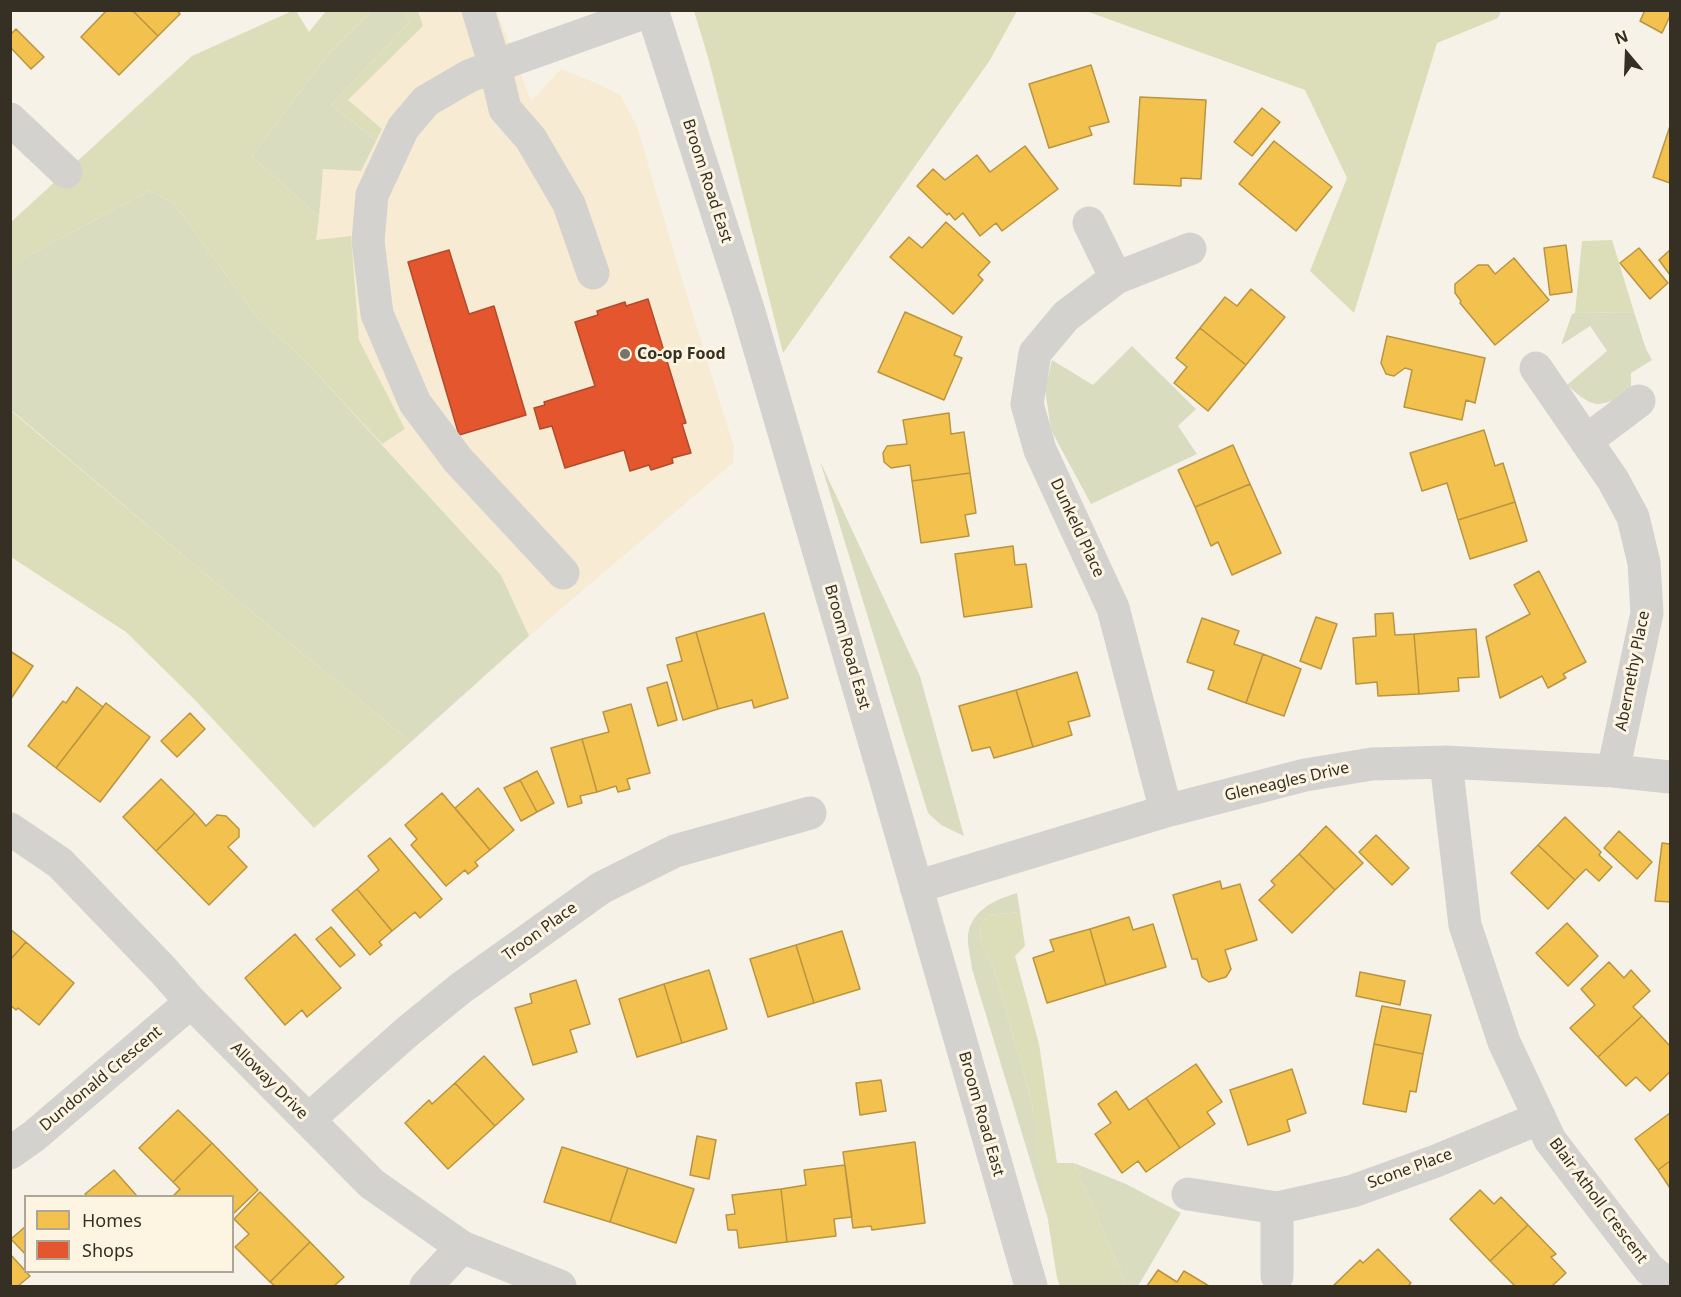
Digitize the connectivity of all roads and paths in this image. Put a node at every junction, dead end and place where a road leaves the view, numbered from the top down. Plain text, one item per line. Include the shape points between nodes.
1 (478, 10) edge
2 (652, 10) edge
3 (495, 66) junction
4 (10, 119) edge
5 (66, 172) dead end
6 (1089, 223) dead end
7 (1190, 249) dead end
8 (593, 273) dead end
9 (1116, 278) junction
10 (1536, 368) dead end
11 (1639, 401) dead end
12 (1586, 441) junction
13 (563, 573) dead end
14 (1446, 762) junction
15 (1613, 771) junction
16 (1671, 777) edge
17 (1166, 811) junction
18 (810, 813) dead end
19 (10, 829) edge
20 (916, 887) junction
21 (191, 1002) junction
22 (1540, 1118) junction
23 (308, 1120) junction
24 (10, 1153) edge
25 (1188, 1194) dead end
26 (1277, 1208) junction
27 (462, 1247) junction
28 (1277, 1275) dead end
29 (1031, 1286) edge
30 (1671, 1286) edge
31 (426, 1287) edge
32 (560, 1287) edge

1 - 3 street
2 - 3 street
2 - 20 street, Broom Road East via 752,321
3 - 8 street via 506,109 531,139 569,204
3 - 13 street via 426,101 402,128 372,195 368,241 377,314 415,403 458,460
4 - 5 street
6 - 9 street
7 - 9 street, Dunkeld Place
9 - 17 street, Dunkeld Place via 1066,316 1035,353 1027,404 1040,450 1113,608
10 - 12 street, Abernethy Place
11 - 12 street
12 - 15 street, Abernethy Place via 1633,517 1644,563 1647,614
14 - 15 street, Gleneagles Drive
14 - 17 street, Gleneagles Drive via 1372,764 1305,774
14 - 22 street, Blair Atholl Crescent via 1465,926 1504,1042
15 - 16 street, Gleneagles Drive
17 - 20 street, Gleneagles Drive
18 - 23 street, Troon Place via 675,851 601,888 461,988
19 - 21 street, Alloway Drive via 60,863
20 - 29 street, Broom Road East
21 - 23 street, Alloway Drive
21 - 24 street, Dundonald Crescent
22 - 26 street, Scone Place via 1353,1191
22 - 30 street, Blair Atholl Crescent via 1550,1140 1649,1269
23 - 27 street, Alloway Drive via 372,1184
25 - 26 street, Scone Place
26 - 28 street
27 - 31 street
27 - 32 street, Alloway Drive

